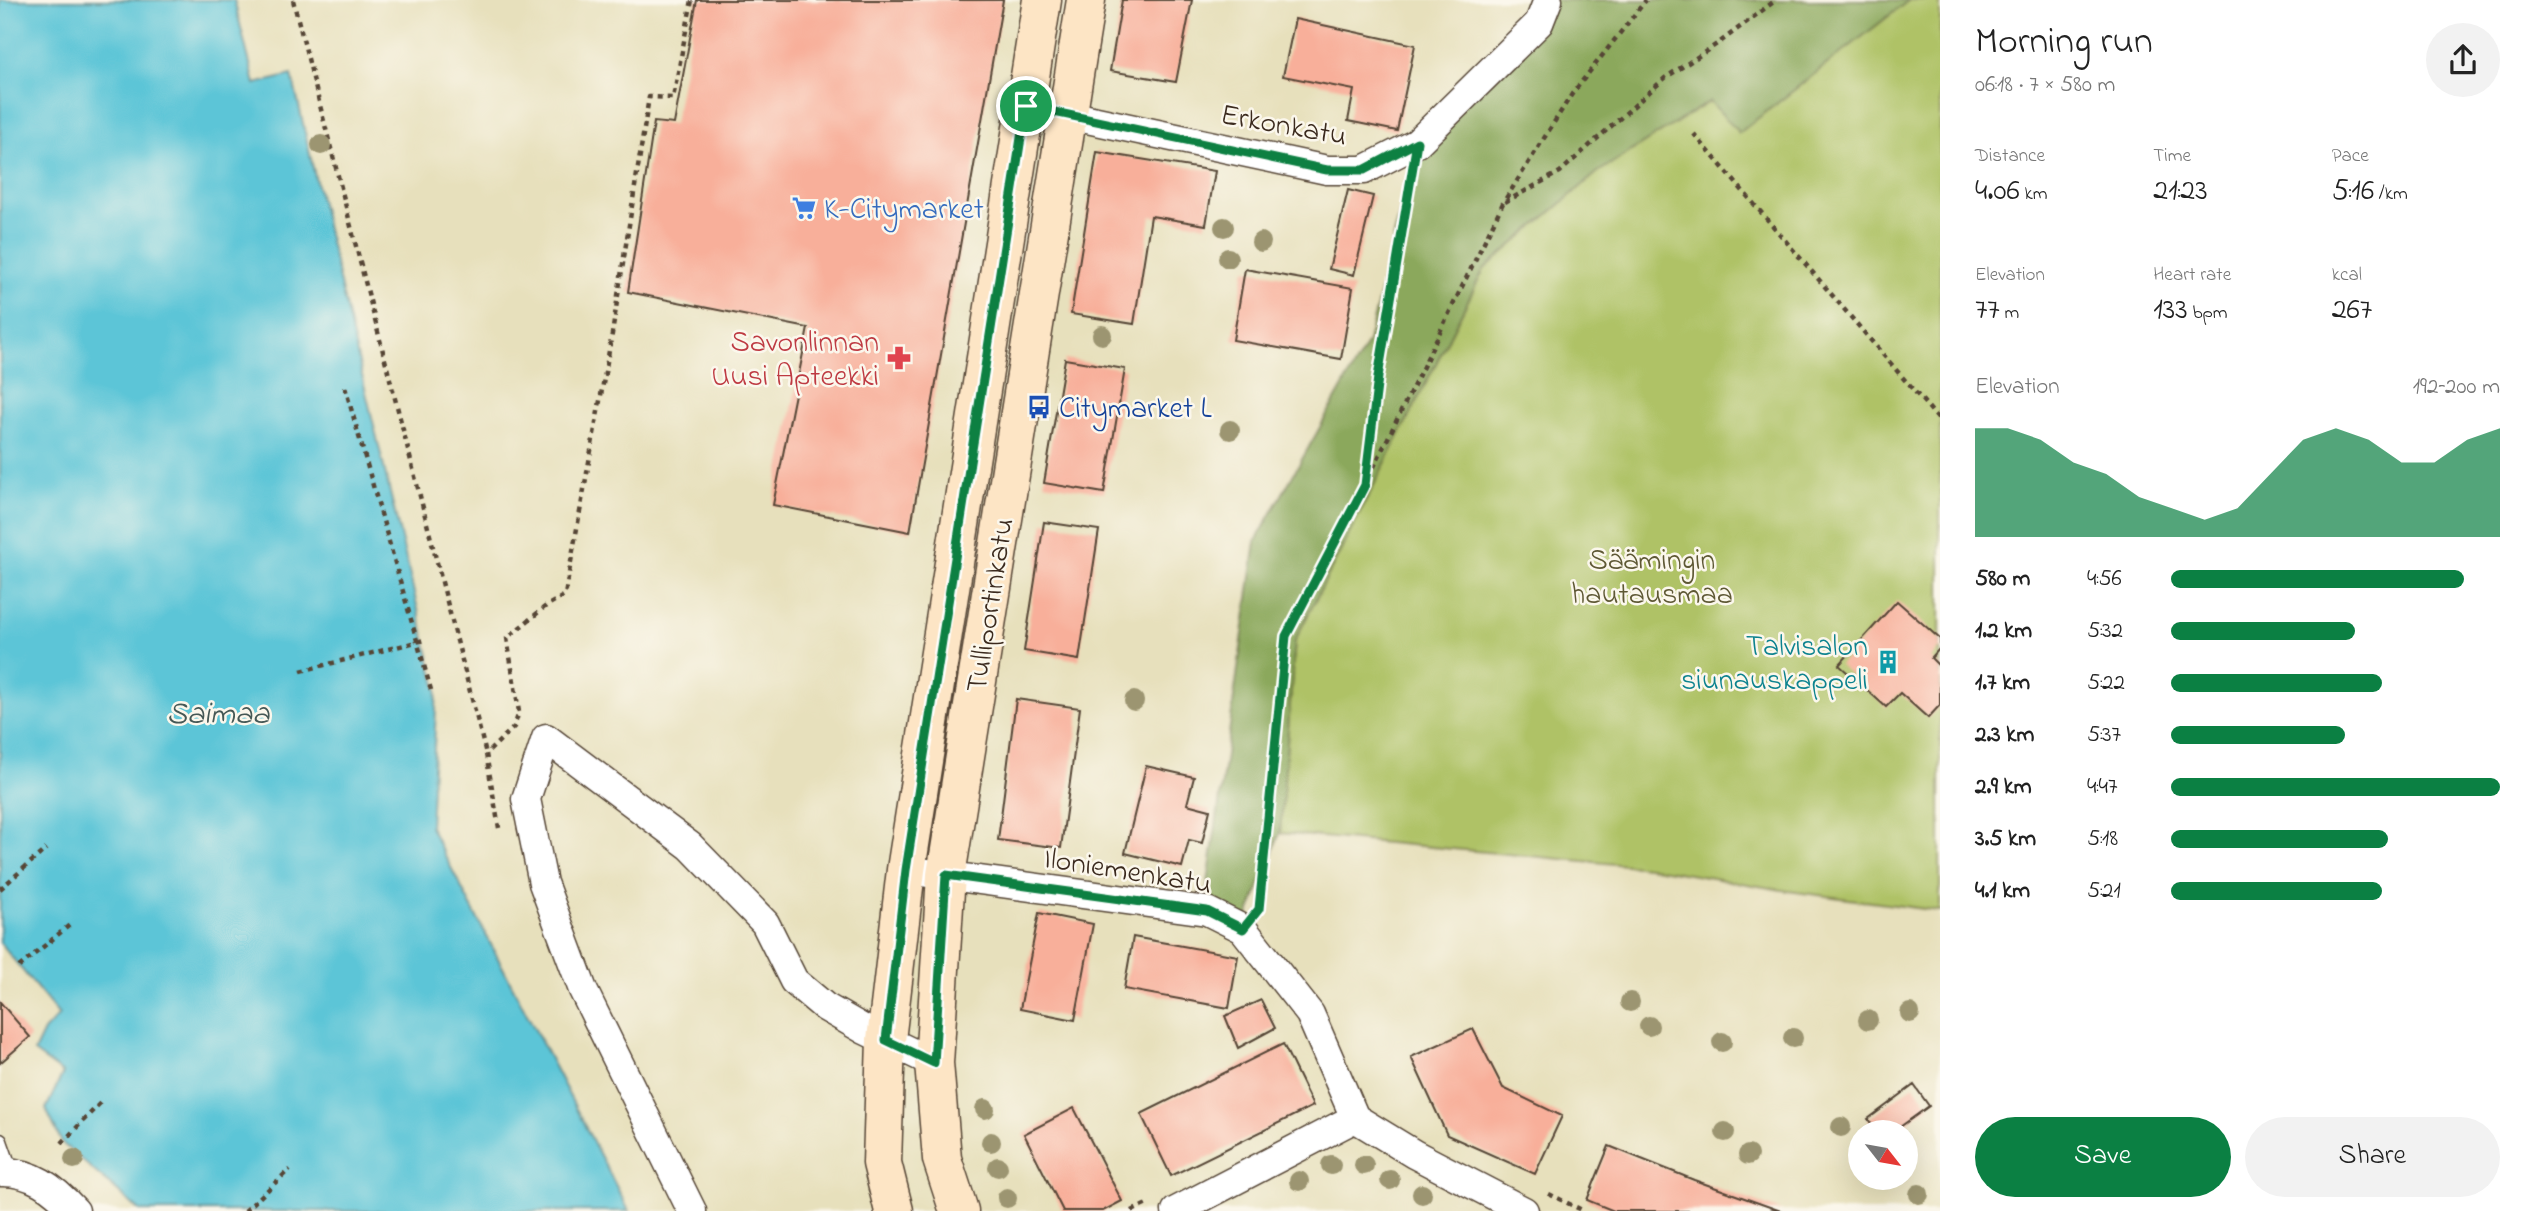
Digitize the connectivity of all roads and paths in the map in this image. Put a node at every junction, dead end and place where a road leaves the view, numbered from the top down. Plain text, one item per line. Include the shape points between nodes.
1 (293, 0) edge
2 (692, 0) edge
3 (1042, 0) edge
4 (1086, 0) edge
5 (1548, 0) edge
6 (1646, 0) edge
7 (1776, 0) edge
8 (1026, 106) junction
9 (1068, 113) junction
10 (1694, 134) dead end
11 (1417, 142) junction
12 (1503, 203) junction
13 (345, 387) dead end
14 (1939, 419) edge
15 (1365, 485) junction
16 (424, 640) dead end
17 (417, 642) junction
18 (301, 671) dead end
19 (431, 690) dead end
20 (486, 754) junction
21 (500, 835) dead end
22 (46, 849) dead end
23 (906, 870) junction
24 (946, 875) junction
25 (0, 889) edge
26 (72, 923) dead end
27 (1243, 929) junction
28 (19, 967) dead end
29 (886, 1040) junction
30 (934, 1063) junction
31 (103, 1100) dead end
32 (1355, 1118) junction
33 (0, 1141) edge
34 (62, 1143) dead end
35 (290, 1169) dead end
36 (5, 1172) edge
37 (75, 1211) edge
38 (245, 1211) edge
39 (692, 1211) edge
40 (894, 1211) edge
41 (959, 1211) edge
42 (1176, 1211) edge
43 (1524, 1211) edge

1 - 20 path
2 - 20 path via 673,98 649,97 565,594 507,638 519,712 514,727
3 - 8 main road, Tulliportinkatu
4 - 9 main road, Tulliportinkatu
5 - 11 street, Erkonkatu via 1539,23
6 - 12 path via 1572,94
7 - 12 path via 1665,78 1560,172
8 - 9 street, Erkonkatu
8 - 23 main road, Tulliportinkatu
9 - 11 street, Erkonkatu via 1327,170 1364,170
9 - 24 main road, Tulliportinkatu
10 - 14 path
11 - 15 path
12 - 15 path
13 - 17 path
15 - 27 path via 1286,636 1259,909
16 - 17 path
17 - 18 path
17 - 19 path
20 - 21 path
22 - 25 path
23 - 24 street, Iloniemenkatu
23 - 29 main road, Tulliportinkatu
24 - 27 street, Iloniemenkatu via 1207,911
24 - 30 main road, Tulliportinkatu
26 - 28 path
27 - 32 street, Iloniemenkatu via 1310,1014
29 - 30 street
29 - 39 street via 825,1007 794,981 765,923 690,846 545,738 526,799 543,883 583,990
29 - 40 main road, Tulliportinkatu via 882,1163
30 - 41 main road, Tulliportinkatu via 942,1159
31 - 34 path
32 - 42 street
32 - 43 street
33 - 36 lane
35 - 38 path
36 - 37 street via 35,1178 58,1192

